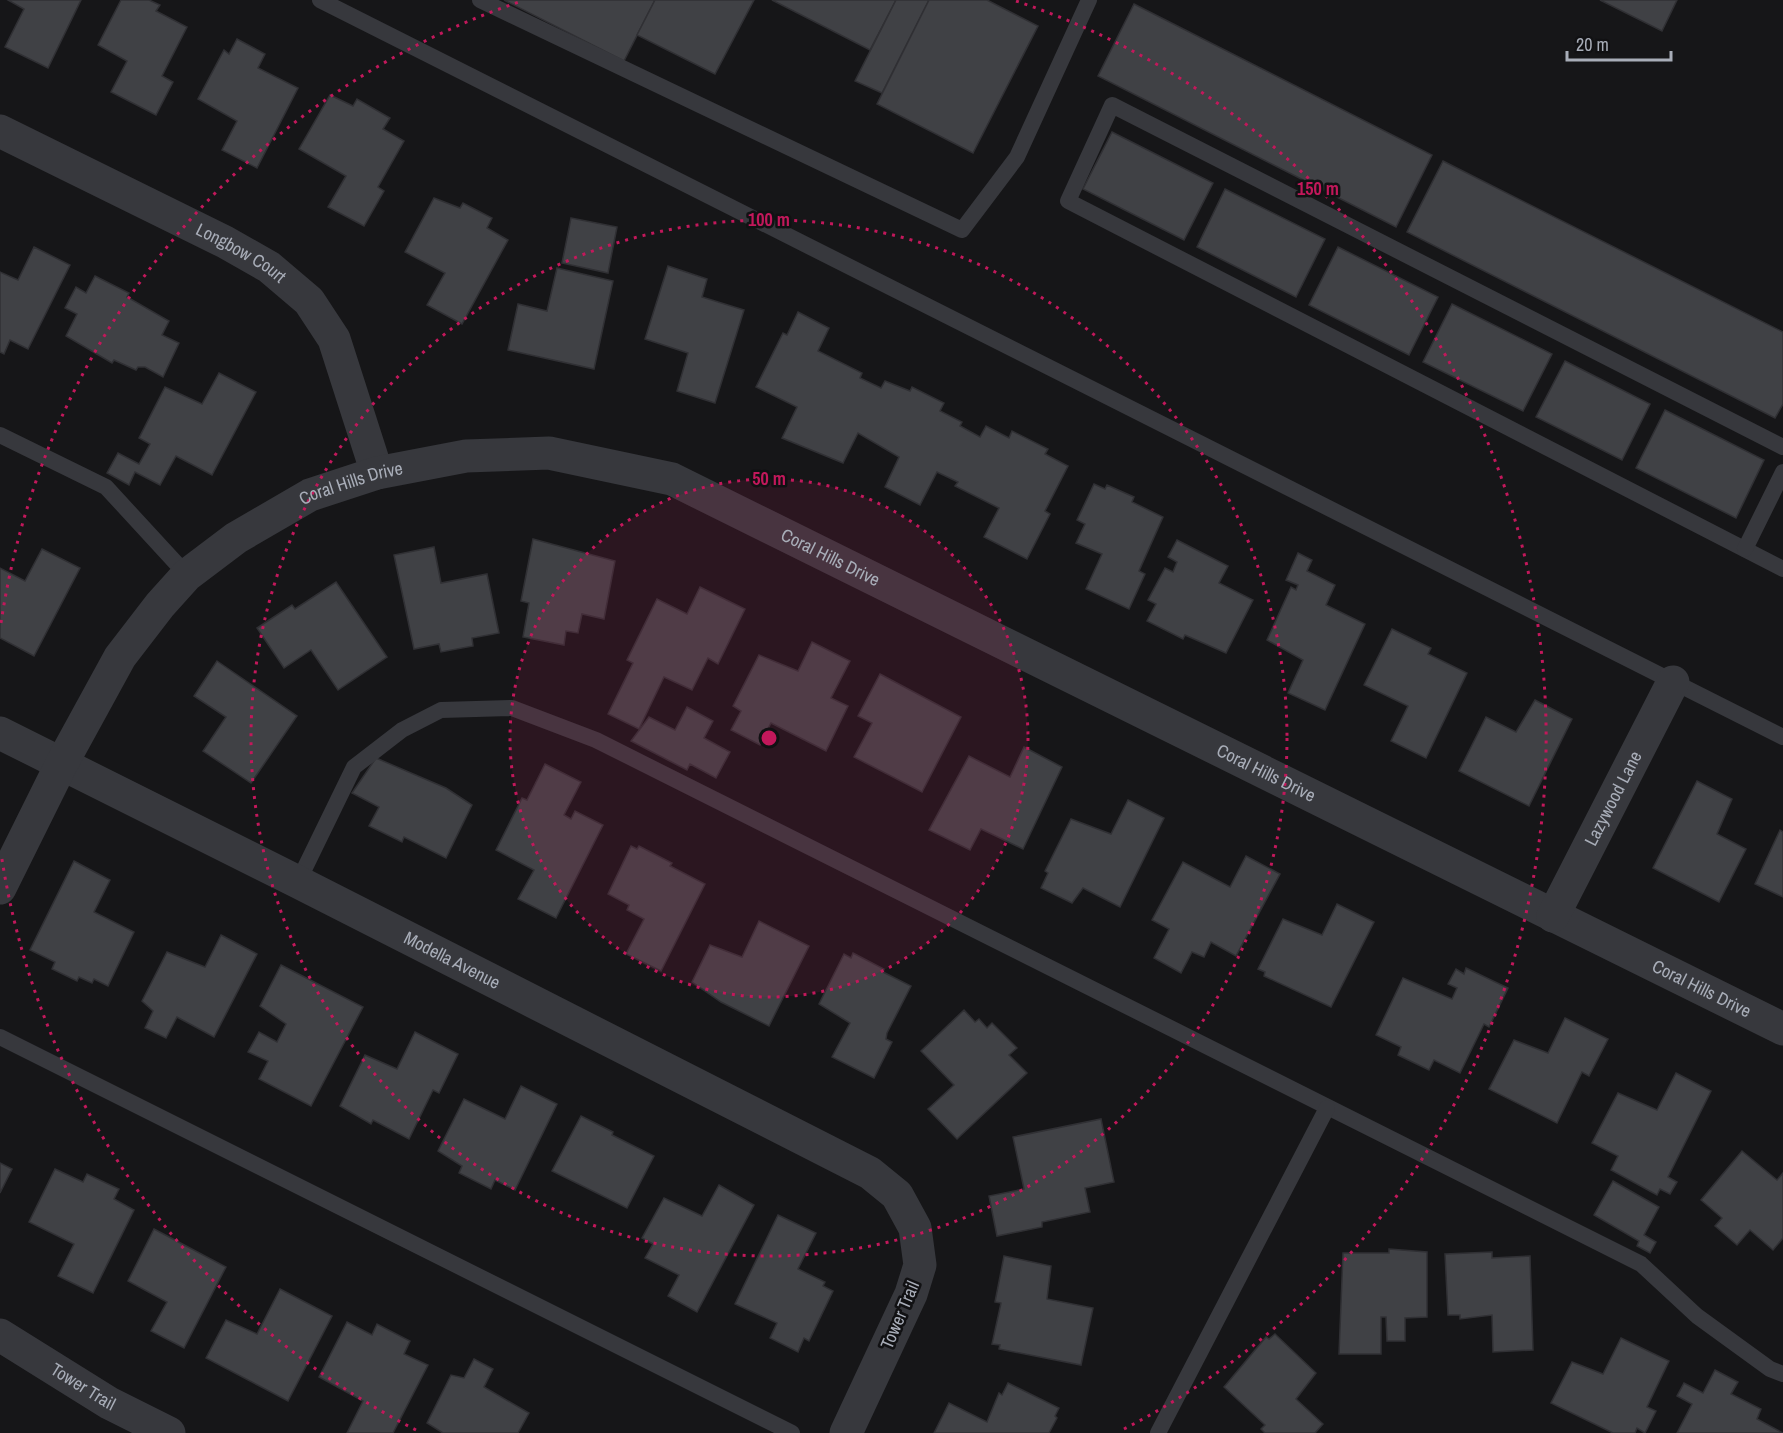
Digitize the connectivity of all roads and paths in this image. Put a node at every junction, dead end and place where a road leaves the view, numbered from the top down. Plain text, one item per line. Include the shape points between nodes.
1 (320, 0) edge
2 (480, 0) edge
3 (1089, 0) edge
4 (0, 130) edge
5 (0, 435) edge
6 (1783, 447) edge
7 (1783, 472) edge
8 (377, 473) junction
9 (1745, 549) junction
10 (1783, 568) edge
11 (187, 575) junction
12 (1673, 682) junction
13 (0, 733) edge
14 (1783, 737) edge
15 (62, 763) junction
16 (298, 882) junction
17 (0, 888) edge
18 (1553, 916) junction
19 (1783, 1029) edge
20 (0, 1037) edge
21 (1327, 1108) junction
22 (897, 1195) joint
23 (0, 1335) edge
24 (1783, 1374) edge
25 (169, 1433) edge
26 (792, 1433) edge
27 (846, 1433) edge
28 (1158, 1433) edge

1 - 12 lane
2 - 3 lane via 962,230 1017,157
4 - 8 street, Longbow Court via 225,242 270,267 309,301 334,339
5 - 11 lane via 106,487
6 - 9 lane via 1112,105 1068,201
7 - 9 lane
8 - 11 street, Coral Hills Drive via 310,495 236,538
8 - 18 street, Coral Hills Drive via 466,456 549,453 672,479
9 - 10 lane
11 - 15 street, Coral Hills Drive via 120,657
12 - 14 lane
12 - 18 street, Lazywood Lane
13 - 15 street, Modella Avenue
15 - 16 street, Modella Avenue
15 - 17 street, Coral Hills Drive
16 - 21 lane via 354,767 402,730 441,710 512,708 596,740
16 - 22 street, Modella Avenue via 870,1173
18 - 19 street, Coral Hills Drive
20 - 26 lane
21 - 24 lane via 1641,1264 1697,1316 1770,1369
21 - 28 lane
22 - 27 street, Tower Trail via 915,1228 920,1265
23 - 25 street, Tower Trail via 109,1403

